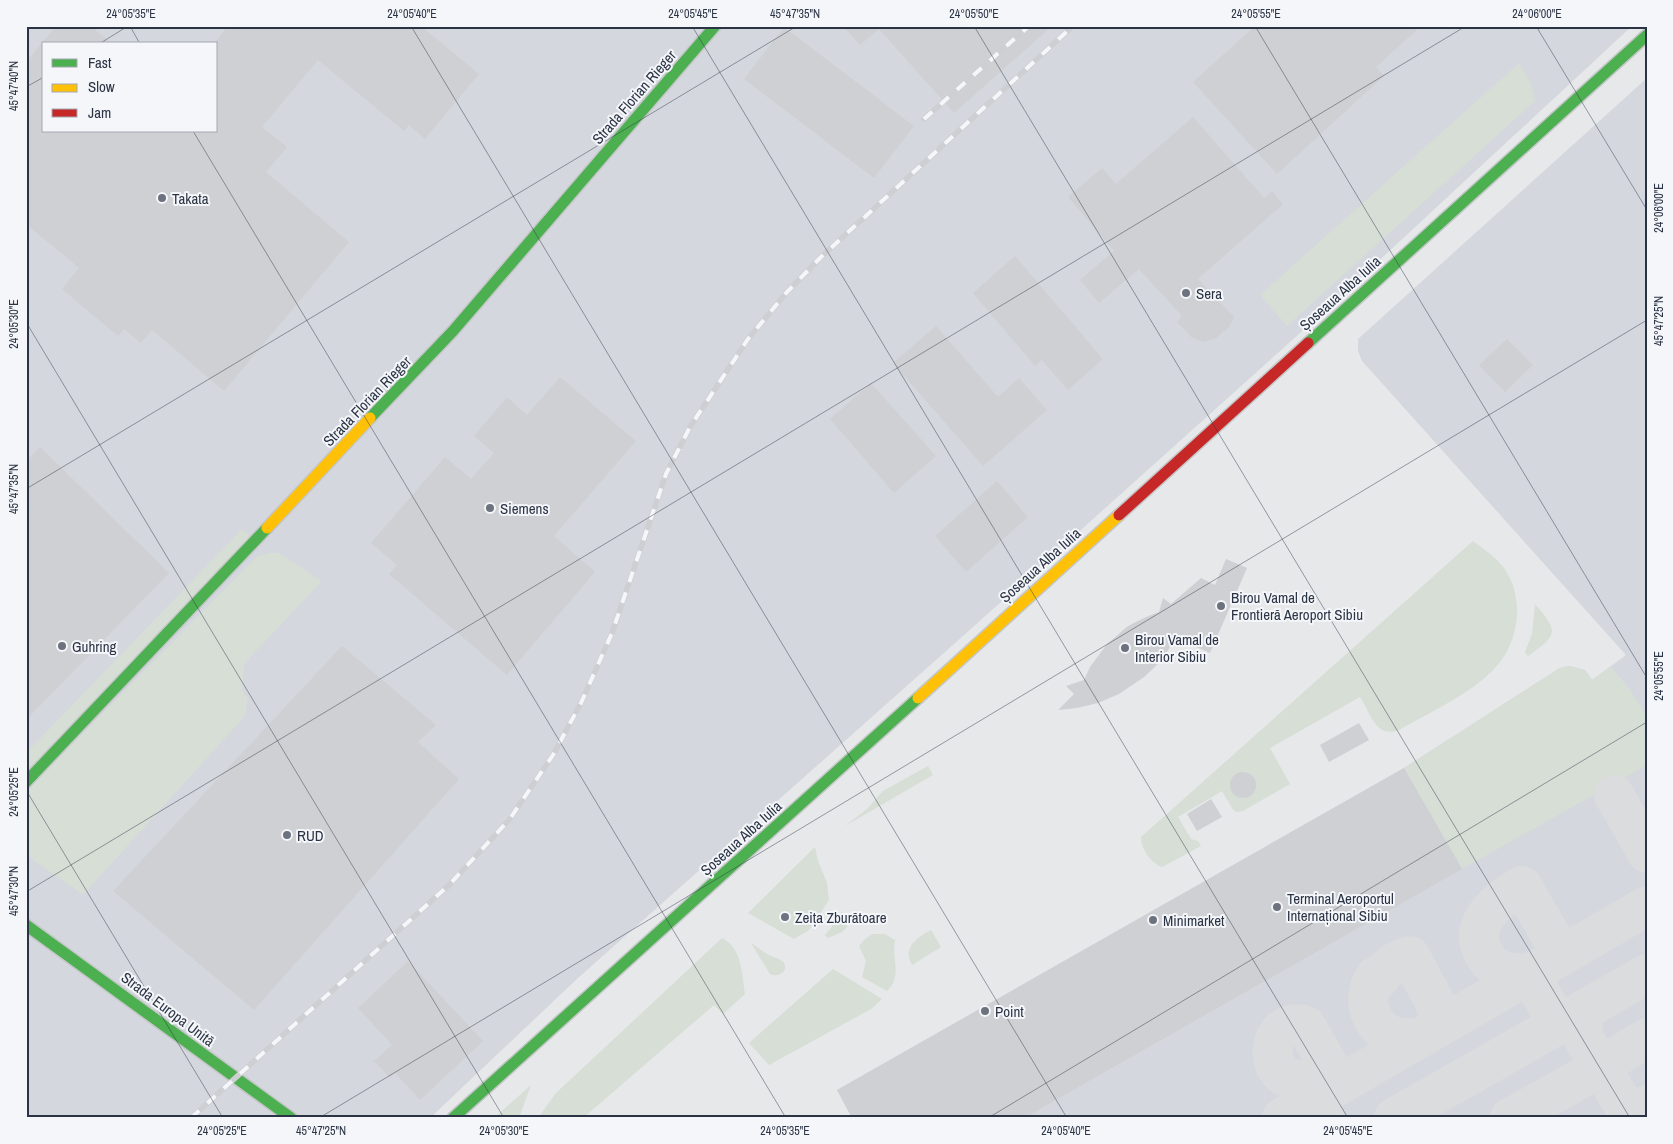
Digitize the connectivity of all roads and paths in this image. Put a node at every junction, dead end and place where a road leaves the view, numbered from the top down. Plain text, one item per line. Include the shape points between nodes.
1 (715, 26) edge
2 (1647, 35) edge
3 (26, 782) edge
4 (26, 925) edge
5 (291, 1118) edge
6 (453, 1118) edge

1 - 3 main road, Strada Florian Rieger via 453,331
2 - 6 main road, Șoseaua Alba Iulia
4 - 5 main road, Strada Europa Unită

